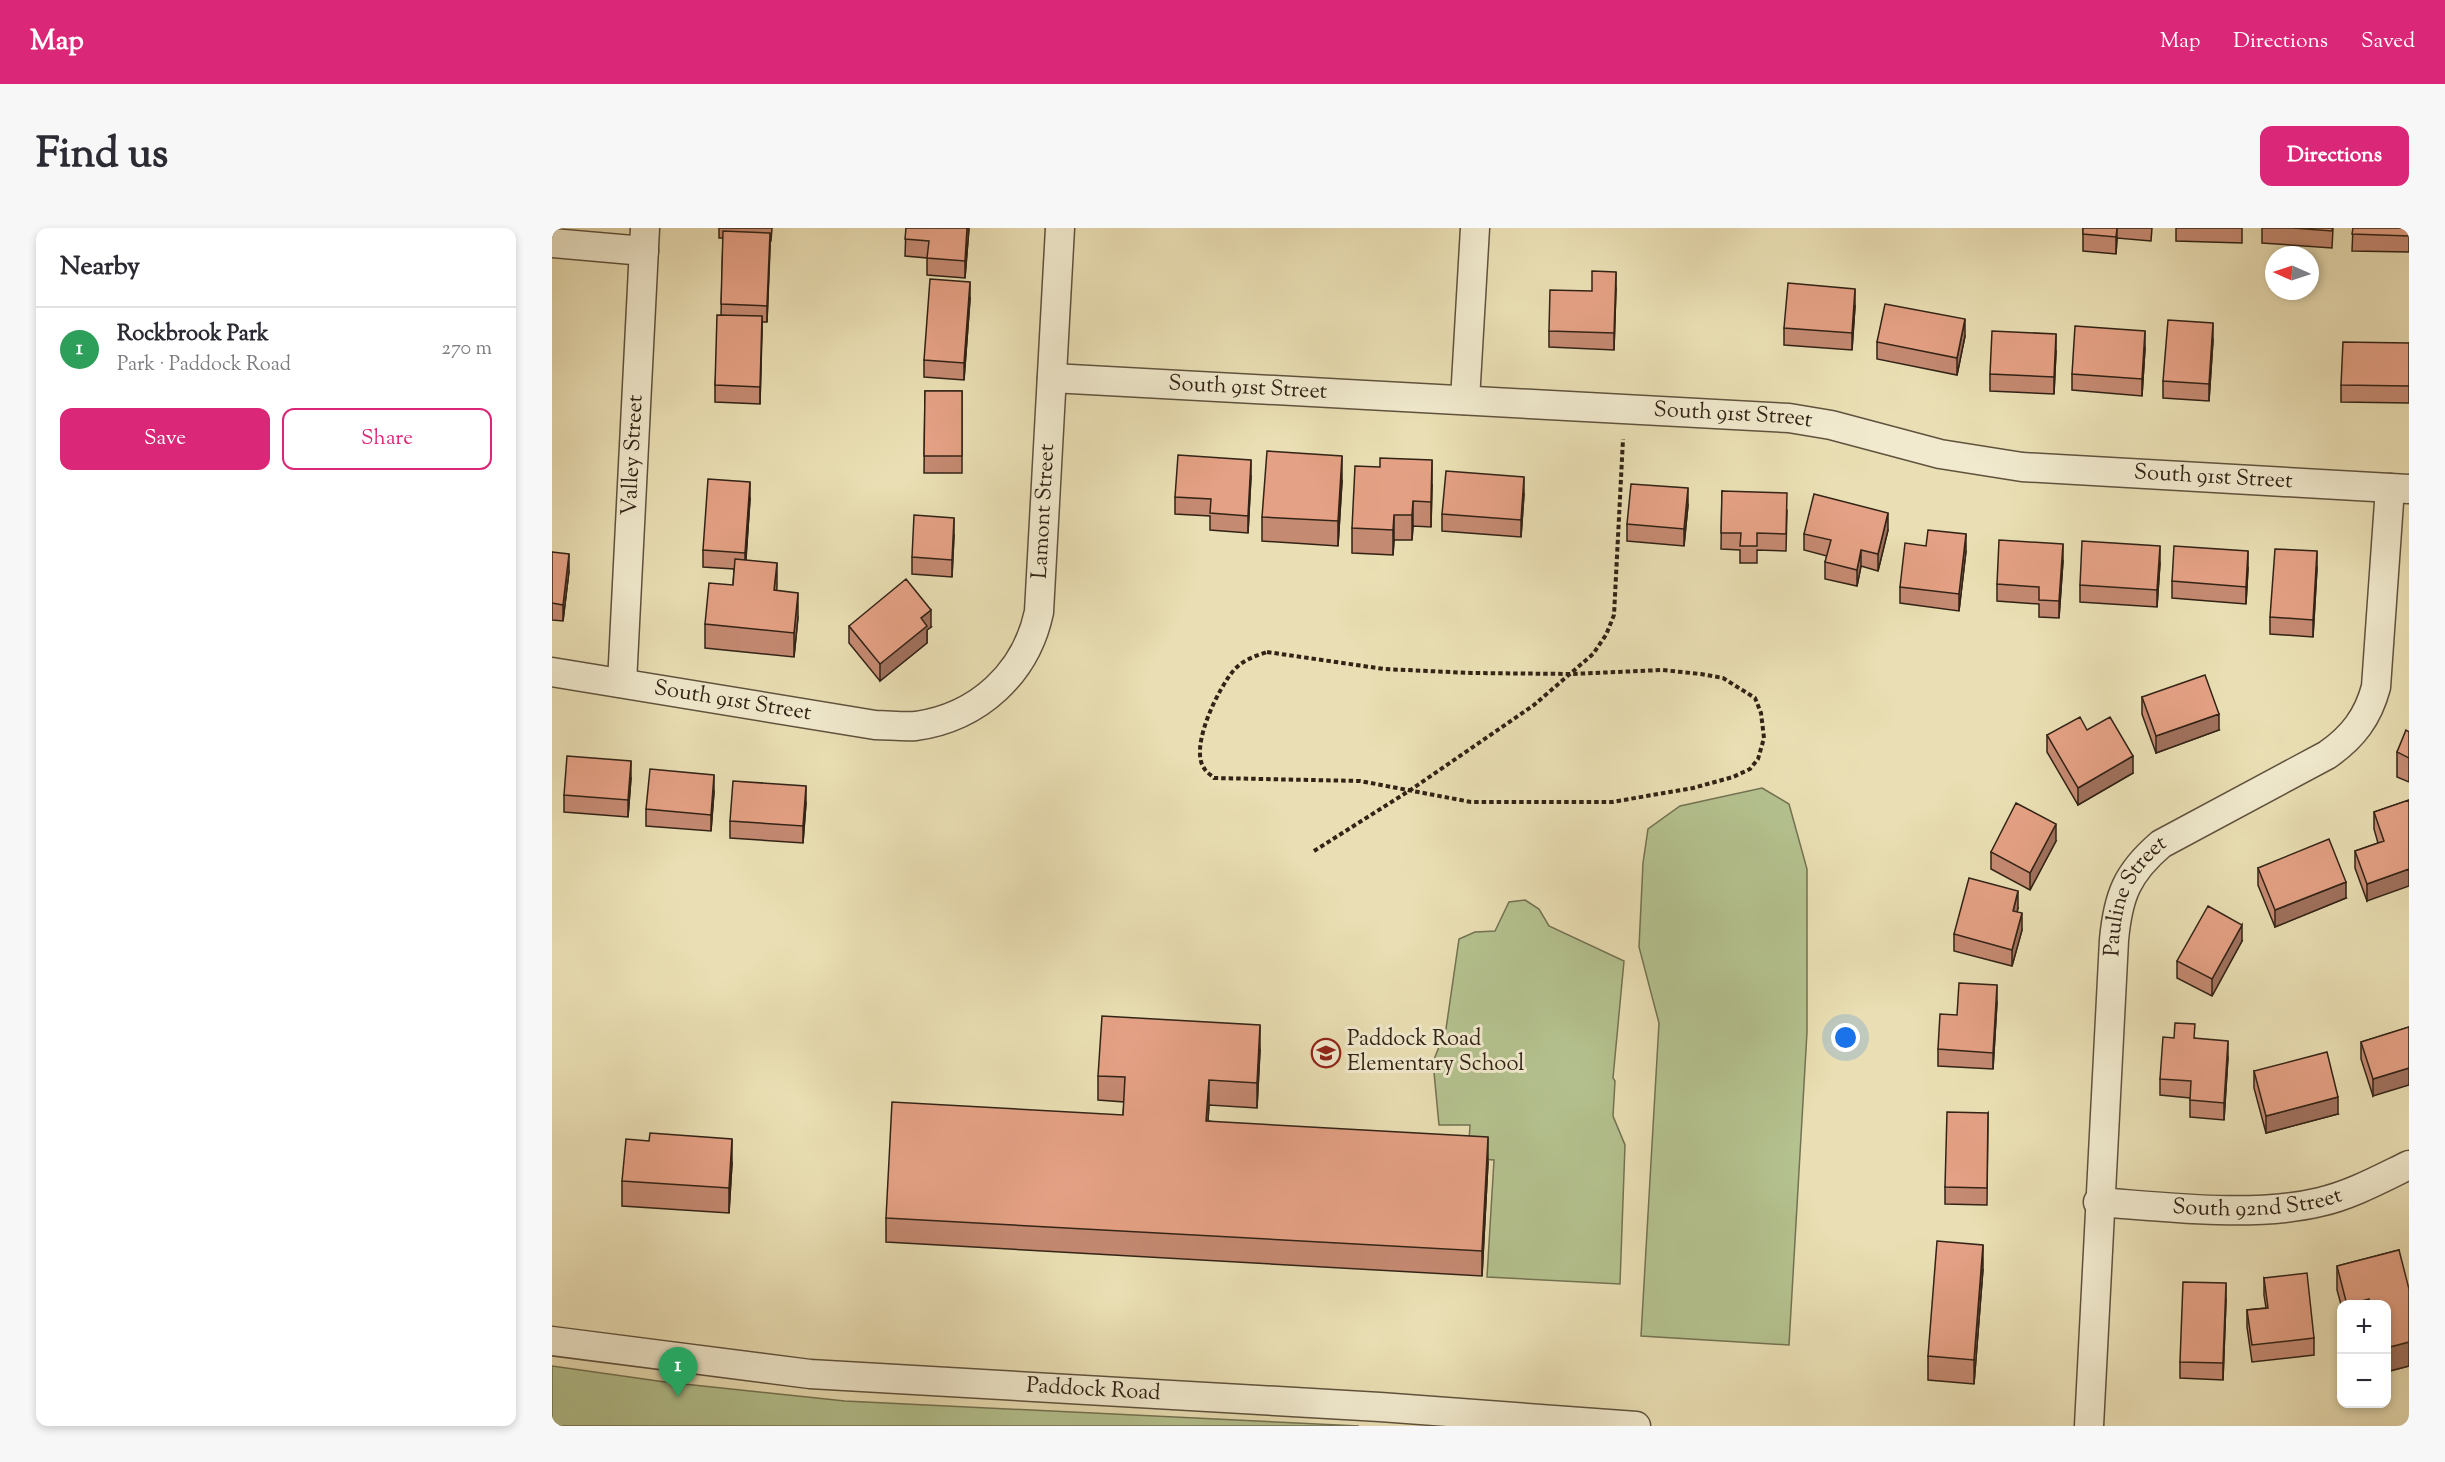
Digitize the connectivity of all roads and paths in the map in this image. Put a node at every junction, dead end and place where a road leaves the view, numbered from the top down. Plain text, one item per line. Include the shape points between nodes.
1 (1060, 228) edge
2 (1475, 228) edge
3 (644, 240) edge
4 (552, 243) edge
5 (1052, 378) junction
6 (1465, 400) junction
7 (1625, 408) junction
8 (2399, 489) edge
9 (552, 672) edge
10 (1571, 674) junction
11 (622, 683) junction
12 (913, 726) joint
13 (1412, 789) junction
14 (1314, 851) dead end
15 (2409, 1165) edge
16 (2098, 1202) junction
17 (552, 1341) edge
18 (1636, 1426) edge
19 (2089, 1426) edge

1 - 5 street, Lamont Street
2 - 6 street
3 - 4 street
3 - 11 street, Valley Street
5 - 6 street, South 91st Street
5 - 12 street, Lamont Street via 1035,633 1020,662 987,698 965,711
6 - 7 street, South 91st Street
7 - 8 street, South 91st Street via 1789,418 1832,425 1940,454 2022,467
7 - 10 path via 1614,615 1593,654
8 - 16 street, Pauline Street via 2376,687 2361,724 2344,744 2327,755 2161,844 2140,861 2124,888 2116,913
9 - 11 street, South 91st Street
10 - 13 path via 1534,705
10 - 13 path via 1662,670 1723,678 1755,698 1764,738 1758,759 1750,769 1733,777 1612,802 1471,802
10 - 13 path via 1384,669 1267,652 1250,657 1234,670 1214,702 1203,730 1203,768 1214,778 1360,781
11 - 12 street, South 91st Street via 874,725
13 - 14 path
15 - 16 street, South 92nd Street via 2344,1195 2288,1208 2251,1210
16 - 19 street, Pauline Street
17 - 18 street, Paddock Road via 810,1374

